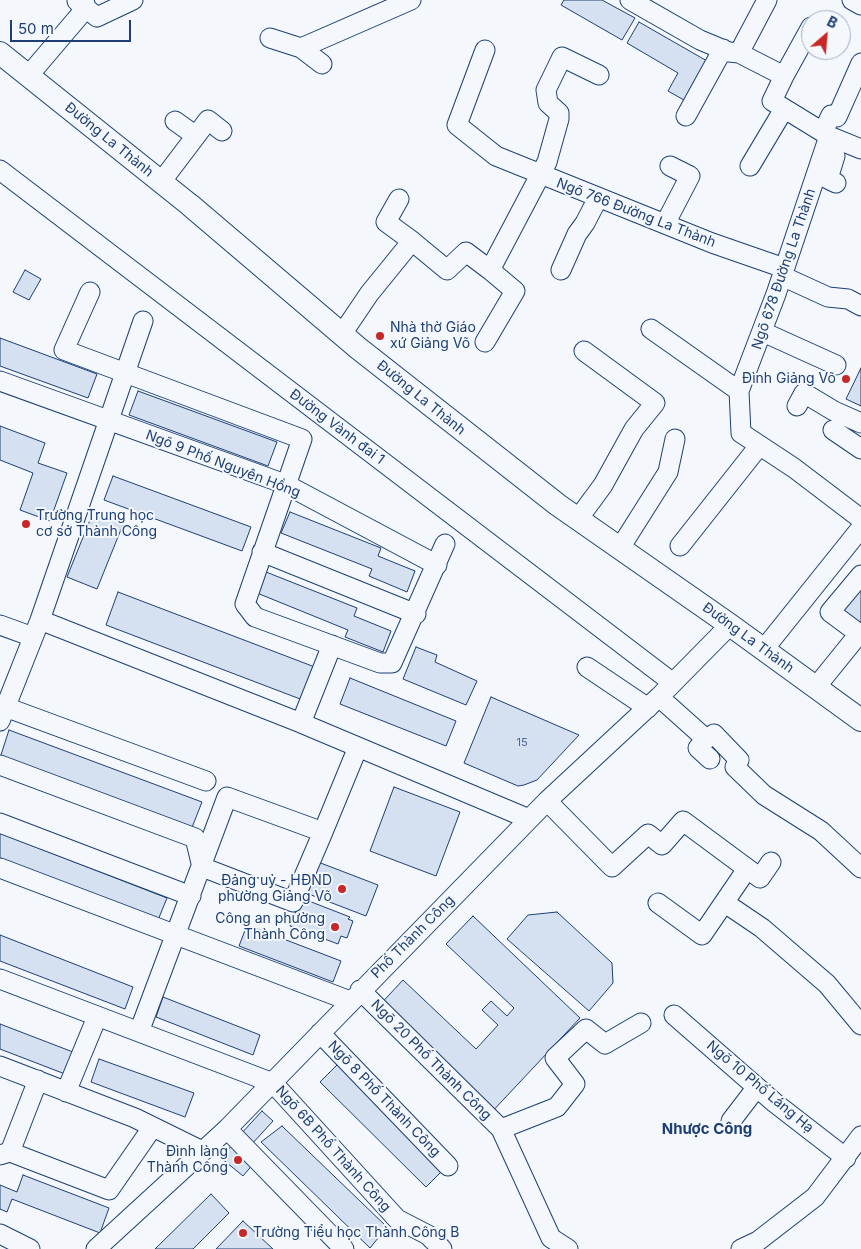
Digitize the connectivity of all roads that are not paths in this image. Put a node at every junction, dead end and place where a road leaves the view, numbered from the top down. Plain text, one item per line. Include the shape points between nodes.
1 (133, 0) edge
2 (411, 0) edge
3 (630, 0) edge
4 (766, 0) edge
5 (852, 0) edge
6 (82, 3) edge
7 (861, 5) edge
8 (270, 38) dead end
9 (801, 45) edge
10 (302, 48) junction
11 (485, 50) dead end
12 (731, 51) junction
13 (0, 53) edge
14 (861, 63) edge
15 (322, 64) dead end
16 (599, 74) dead end
17 (29, 75) junction
18 (784, 76) junction
19 (854, 101) edge
20 (784, 109) junction
21 (686, 116) dead end
22 (176, 121) dead end
23 (222, 131) dead end
24 (196, 136) junction
25 (831, 136) junction
26 (861, 149) edge
27 (670, 166) dead end
28 (750, 166) dead end
29 (0, 170) edge
30 (541, 175) junction
31 (161, 182) junction
32 (836, 183) dead end
33 (598, 198) junction
34 (399, 199) dead end
35 (665, 224) junction
36 (412, 241) junction
37 (490, 270) junction
38 (561, 270) dead end
39 (783, 272) junction
40 (90, 292) dead end
41 (861, 306) edge
42 (143, 321) dead end
43 (651, 329) dead end
44 (762, 332) junction
45 (342, 334) junction
46 (485, 342) dead end
47 (584, 351) dead end
48 (836, 365) dead end
49 (123, 374) junction
50 (0, 380) edge
51 (739, 391) junction
52 (797, 406) dead end
53 (108, 421) junction
54 (861, 423) edge
55 (832, 430) dead end
56 (675, 439) dead end
57 (759, 446) junction
58 (861, 449) edge
59 (285, 484) junction
60 (578, 520) junction
61 (861, 520) edge
62 (861, 528) edge
63 (445, 544) dead end
64 (680, 546) dead end
65 (620, 548) junction
66 (262, 552) junction
67 (437, 565) junction
68 (861, 575) edge
69 (416, 614) junction
70 (40, 620) junction
71 (0, 625) edge
72 (730, 625) junction
73 (33, 637) junction
74 (857, 638) edge
75 (332, 645) junction
76 (764, 649) junction
77 (588, 668) dead end
78 (673, 683) junction
79 (816, 687) junction
80 (654, 702) junction
81 (2, 710) edge
82 (861, 720) edge
83 (301, 723) junction
84 (706, 739) junction
85 (358, 747) junction
86 (710, 759) dead end
87 (0, 765) edge
88 (206, 781) dead end
89 (547, 801) junction
90 (529, 819) junction
91 (0, 823) edge
92 (323, 832) junction
93 (771, 862) dead end
94 (202, 867) junction
95 (0, 868) edge
96 (861, 868) edge
97 (747, 869) junction
98 (191, 896) junction
99 (658, 903) dead end
100 (725, 903) junction
101 (174, 935) junction
102 (0, 979) edge
103 (355, 996) junction
104 (674, 1015) dead end
105 (97, 1018) junction
106 (641, 1023) dead end
107 (861, 1025) edge
108 (139, 1032) junction
109 (320, 1033) junction
110 (0, 1066) edge
111 (38, 1080) junction
112 (274, 1082) junction
113 (757, 1086) junction
114 (66, 1092) junction
115 (731, 1121) dead end
116 (152, 1128) junction
117 (227, 1129) junction
118 (501, 1129) junction
119 (861, 1136) edge
120 (202, 1151) junction
121 (5, 1153) edge
122 (846, 1158) junction
123 (448, 1166) dead end
124 (0, 1234) edge
125 (100, 1248) edge
126 (30, 1249) edge
127 (344, 1249) edge
128 (442, 1249) edge
129 (568, 1249) edge
130 (741, 1249) edge

1 - 6 street via 97,17
2 - 10 street
3 - 12 street via 700,40
4 - 12 street
5 - 7 street
6 - 17 street
8 - 10 street
9 - 18 street
10 - 15 street
11 - 30 street via 450,128 496,156
12 - 18 street
12 - 21 street
13 - 17 main road, Đường La Thành
14 - 19 street
16 - 30 street via 562,57 546,90 548,103 558,113 559,119
17 - 31 main road, Đường La Thành
18 - 20 street via 772,101
19 - 25 street via 837,117 831,115
20 - 25 street
20 - 28 street
22 - 24 street
23 - 24 street via 208,120
24 - 31 street
25 - 26 street
25 - 32 street via 828,179
25 - 39 street, Ngõ 678 Đường La Thành
27 - 35 street via 690,176
29 - 78 street, Đường Vành đai 1
30 - 33 street, Ngõ 766 Đường La Thành
30 - 37 street, Ngõ 766 Đường La Thành
31 - 45 main road, Đường La Thành
33 - 35 street, Ngõ 766 Đường La Thành
33 - 38 street
34 - 36 street via 386,222
35 - 39 street, Ngõ 766 Đường La Thành
36 - 37 street via 447,270 466,252
36 - 45 street
37 - 46 street via 515,291
39 - 41 street, Ngõ 766 Đường La Thành via 828,297 848,299
39 - 44 street, Ngõ 678 Đường La Thành
40 - 49 street via 64,350
42 - 49 street
43 - 51 street
44 - 48 street
44 - 51 street, Ngõ 678 Đường La Thành
45 - 60 main road, Đường La Thành
47 - 60 street via 655,403 634,429 603,485
49 - 53 street
49 - 59 street via 302,439
50 - 53 street, Ngõ 9 Phố Nguyên Hồng
51 - 57 street, Ngõ 678 Đường La Thành via 741,433
52 - 54 street via 804,393
53 - 59 street, Ngõ 9 Phố Nguyên Hồng
53 - 70 street
55 - 58 street
56 - 65 street via 668,472
57 - 61 street, Ngõ 678 Đường La Thành via 794,468
57 - 64 street
59 - 66 street
59 - 67 street, Ngõ 9 Phố Nguyên Hồng
60 - 65 main road, Đường La Thành
62 - 76 street
63 - 67 street
65 - 72 main road, Đường La Thành
66 - 69 street
66 - 75 street via 247,596 246,609 255,617
67 - 69 street
68 - 74 street via 830,612
69 - 75 street via 392,663 380,663
70 - 73 street
70 - 83 street
71 - 73 street
72 - 76 main road, Đường La Thành
72 - 78 street, Phố Thành Công
73 - 81 street
74 - 79 street
75 - 83 street
76 - 79 main road, Đường La Thành
77 - 80 street
78 - 80 street, Phố Thành Công
79 - 82 main road, Đường La Thành
80 - 84 street
80 - 89 street, Phố Thành Công
81 - 88 street
83 - 85 street
84 - 86 street via 698,748
84 - 96 street via 714,734 739,760 735,767 764,795 821,831
85 - 90 street
85 - 92 street
87 - 94 street via 195,838
89 - 90 street, Phố Thành Công
89 - 97 street via 612,867 648,834 662,845 683,821
90 - 103 street, Phố Thành Công
91 - 98 street
92 - 94 street via 293,902
92 - 94 street via 227,797
93 - 97 street via 760,878
94 - 98 street
95 - 101 street
97 - 100 street
98 - 101 street
99 - 100 street via 702,935
100 - 107 street via 762,928 827,984
101 - 103 street
101 - 108 street
102 - 105 street
103 - 109 street, Phố Thành Công
103 - 118 street, Ngõ 20 Phố Thành Công
104 - 113 street, Ngõ 10 Phố Láng Hạ
105 - 108 street
105 - 114 street
106 - 118 street via 606,1044 586,1029 555,1058 575,1084 557,1107
108 - 112 street
109 - 112 street, Phố Thành Công
109 - 123 street, Ngõ 8 Phố Thành Công
110 - 111 street
111 - 114 street
111 - 121 street
112 - 117 street, Phố Thành Công
112 - 128 street, Ngõ 6B Phố Thành Công via 397,1219 428,1235
113 - 115 street
113 - 122 street, Ngõ 10 Phố Láng Hạ
114 - 116 street
116 - 120 street
116 - 121 street via 109,1190
117 - 120 street, Phố Thành Công
117 - 127 street
118 - 129 street via 551,1238
119 - 122 street
120 - 125 street, Phố Thành Công
122 - 130 street via 815,1197 758,1241
124 - 126 street

